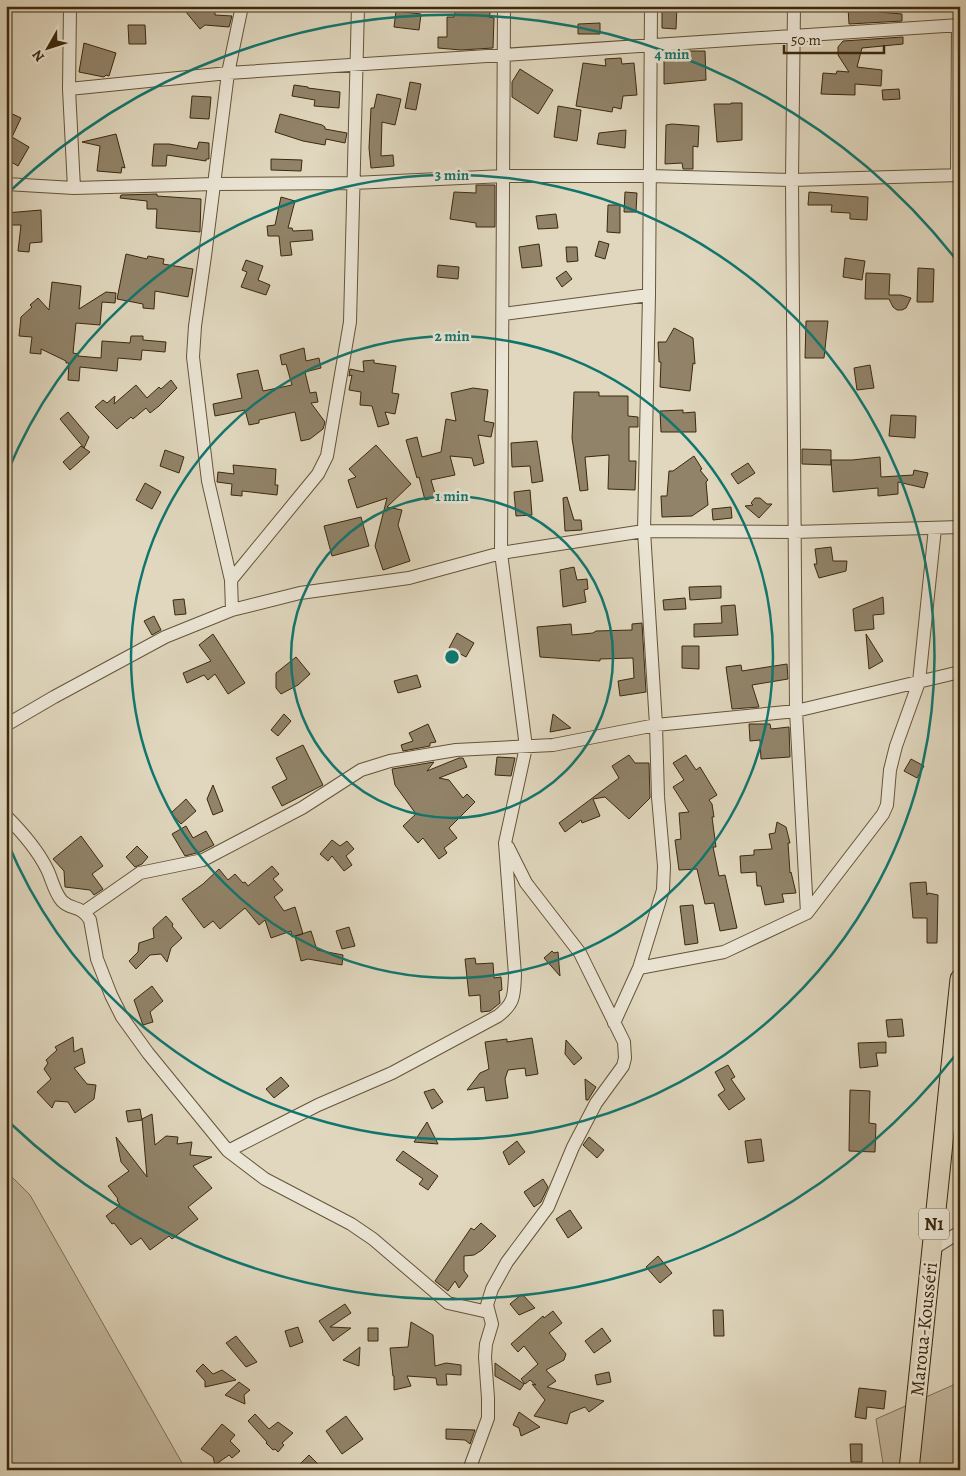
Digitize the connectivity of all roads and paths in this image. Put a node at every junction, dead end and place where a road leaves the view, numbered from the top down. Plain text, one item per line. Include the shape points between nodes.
1 (70, 6) edge
2 (242, 6) edge
3 (358, 6) edge
4 (504, 6) edge
5 (652, 6) edge
6 (794, 6) edge
7 (959, 25) edge
8 (795, 35) junction
9 (652, 44) junction
10 (503, 53) junction
11 (357, 64) junction
12 (228, 72) junction
13 (69, 89) junction
14 (958, 175) edge
15 (504, 176) junction
16 (650, 176) junction
17 (792, 180) junction
18 (353, 182) junction
19 (6, 184) edge
20 (214, 184) junction
21 (74, 188) junction
22 (649, 295) junction
23 (503, 314) junction
24 (960, 527) edge
25 (935, 528) junction
26 (644, 531) junction
27 (794, 532) junction
28 (501, 553) junction
29 (231, 580) junction
30 (232, 610) junction
31 (960, 672) edge
32 (919, 682) junction
33 (796, 712) junction
34 (6, 725) edge
35 (656, 725) junction
36 (526, 747) junction
37 (6, 816) edge
38 (506, 843) junction
39 (84, 912) junction
40 (807, 913) junction
41 (639, 968) junction
42 (960, 979) edge
43 (614, 1022) junction
44 (955, 1057) edge
45 (228, 1151) junction
46 (960, 1232) edge
47 (931, 1250) junction
48 (488, 1312) junction
49 (469, 1470) edge
50 (909, 1470) edge

1 - 13 street
2 - 12 street
3 - 11 street
4 - 10 street
5 - 9 street
6 - 8 street
7 - 8 street
7 - 14 street
8 - 9 street
8 - 17 street
9 - 10 street
9 - 16 street
10 - 11 street
10 - 15 street
11 - 12 street
11 - 18 street
12 - 13 street
12 - 20 street
13 - 21 street
14 - 17 street
15 - 16 street
15 - 18 street
15 - 23 street
16 - 17 street
16 - 22 street
17 - 27 street
18 - 20 street
18 - 29 street via 350,322 327,456 318,474
19 - 21 street
20 - 21 street
20 - 29 street via 193,357 208,482
22 - 23 street
22 - 26 street
23 - 28 street
24 - 25 street
25 - 27 street
25 - 32 street
26 - 27 street
26 - 28 street
26 - 35 street
27 - 33 street
28 - 30 street via 409,578 300,593
28 - 36 street
29 - 30 street
30 - 34 street via 164,637
31 - 32 street
32 - 33 street
32 - 40 street via 896,746 883,814
33 - 35 street
33 - 40 street
35 - 36 street via 553,745
35 - 41 street via 663,890
36 - 38 street
36 - 39 street via 456,750 390,761 361,770 302,808 203,860 140,873
37 - 39 street via 35,848 62,902
38 - 43 street via 526,883 580,953
38 - 45 street via 515,975 514,997 506,1010 392,1073 327,1101
39 - 45 street via 90,920 103,976 122,1017 148,1054
40 - 41 street via 724,952
41 - 43 street
42 - 44 highway, Maroua-Kousséri / N1
43 - 48 street via 624,1042 623,1066 600,1098 573,1147 548,1207 495,1281 488,1298
44 - 47 highway, Maroua-Kousséri / N1
45 - 48 street via 265,1179 373,1239 448,1302
46 - 47 street
47 - 50 highway, Maroua-Kousséri / N1
48 - 49 street via 492,1324 486,1351 488,1418

